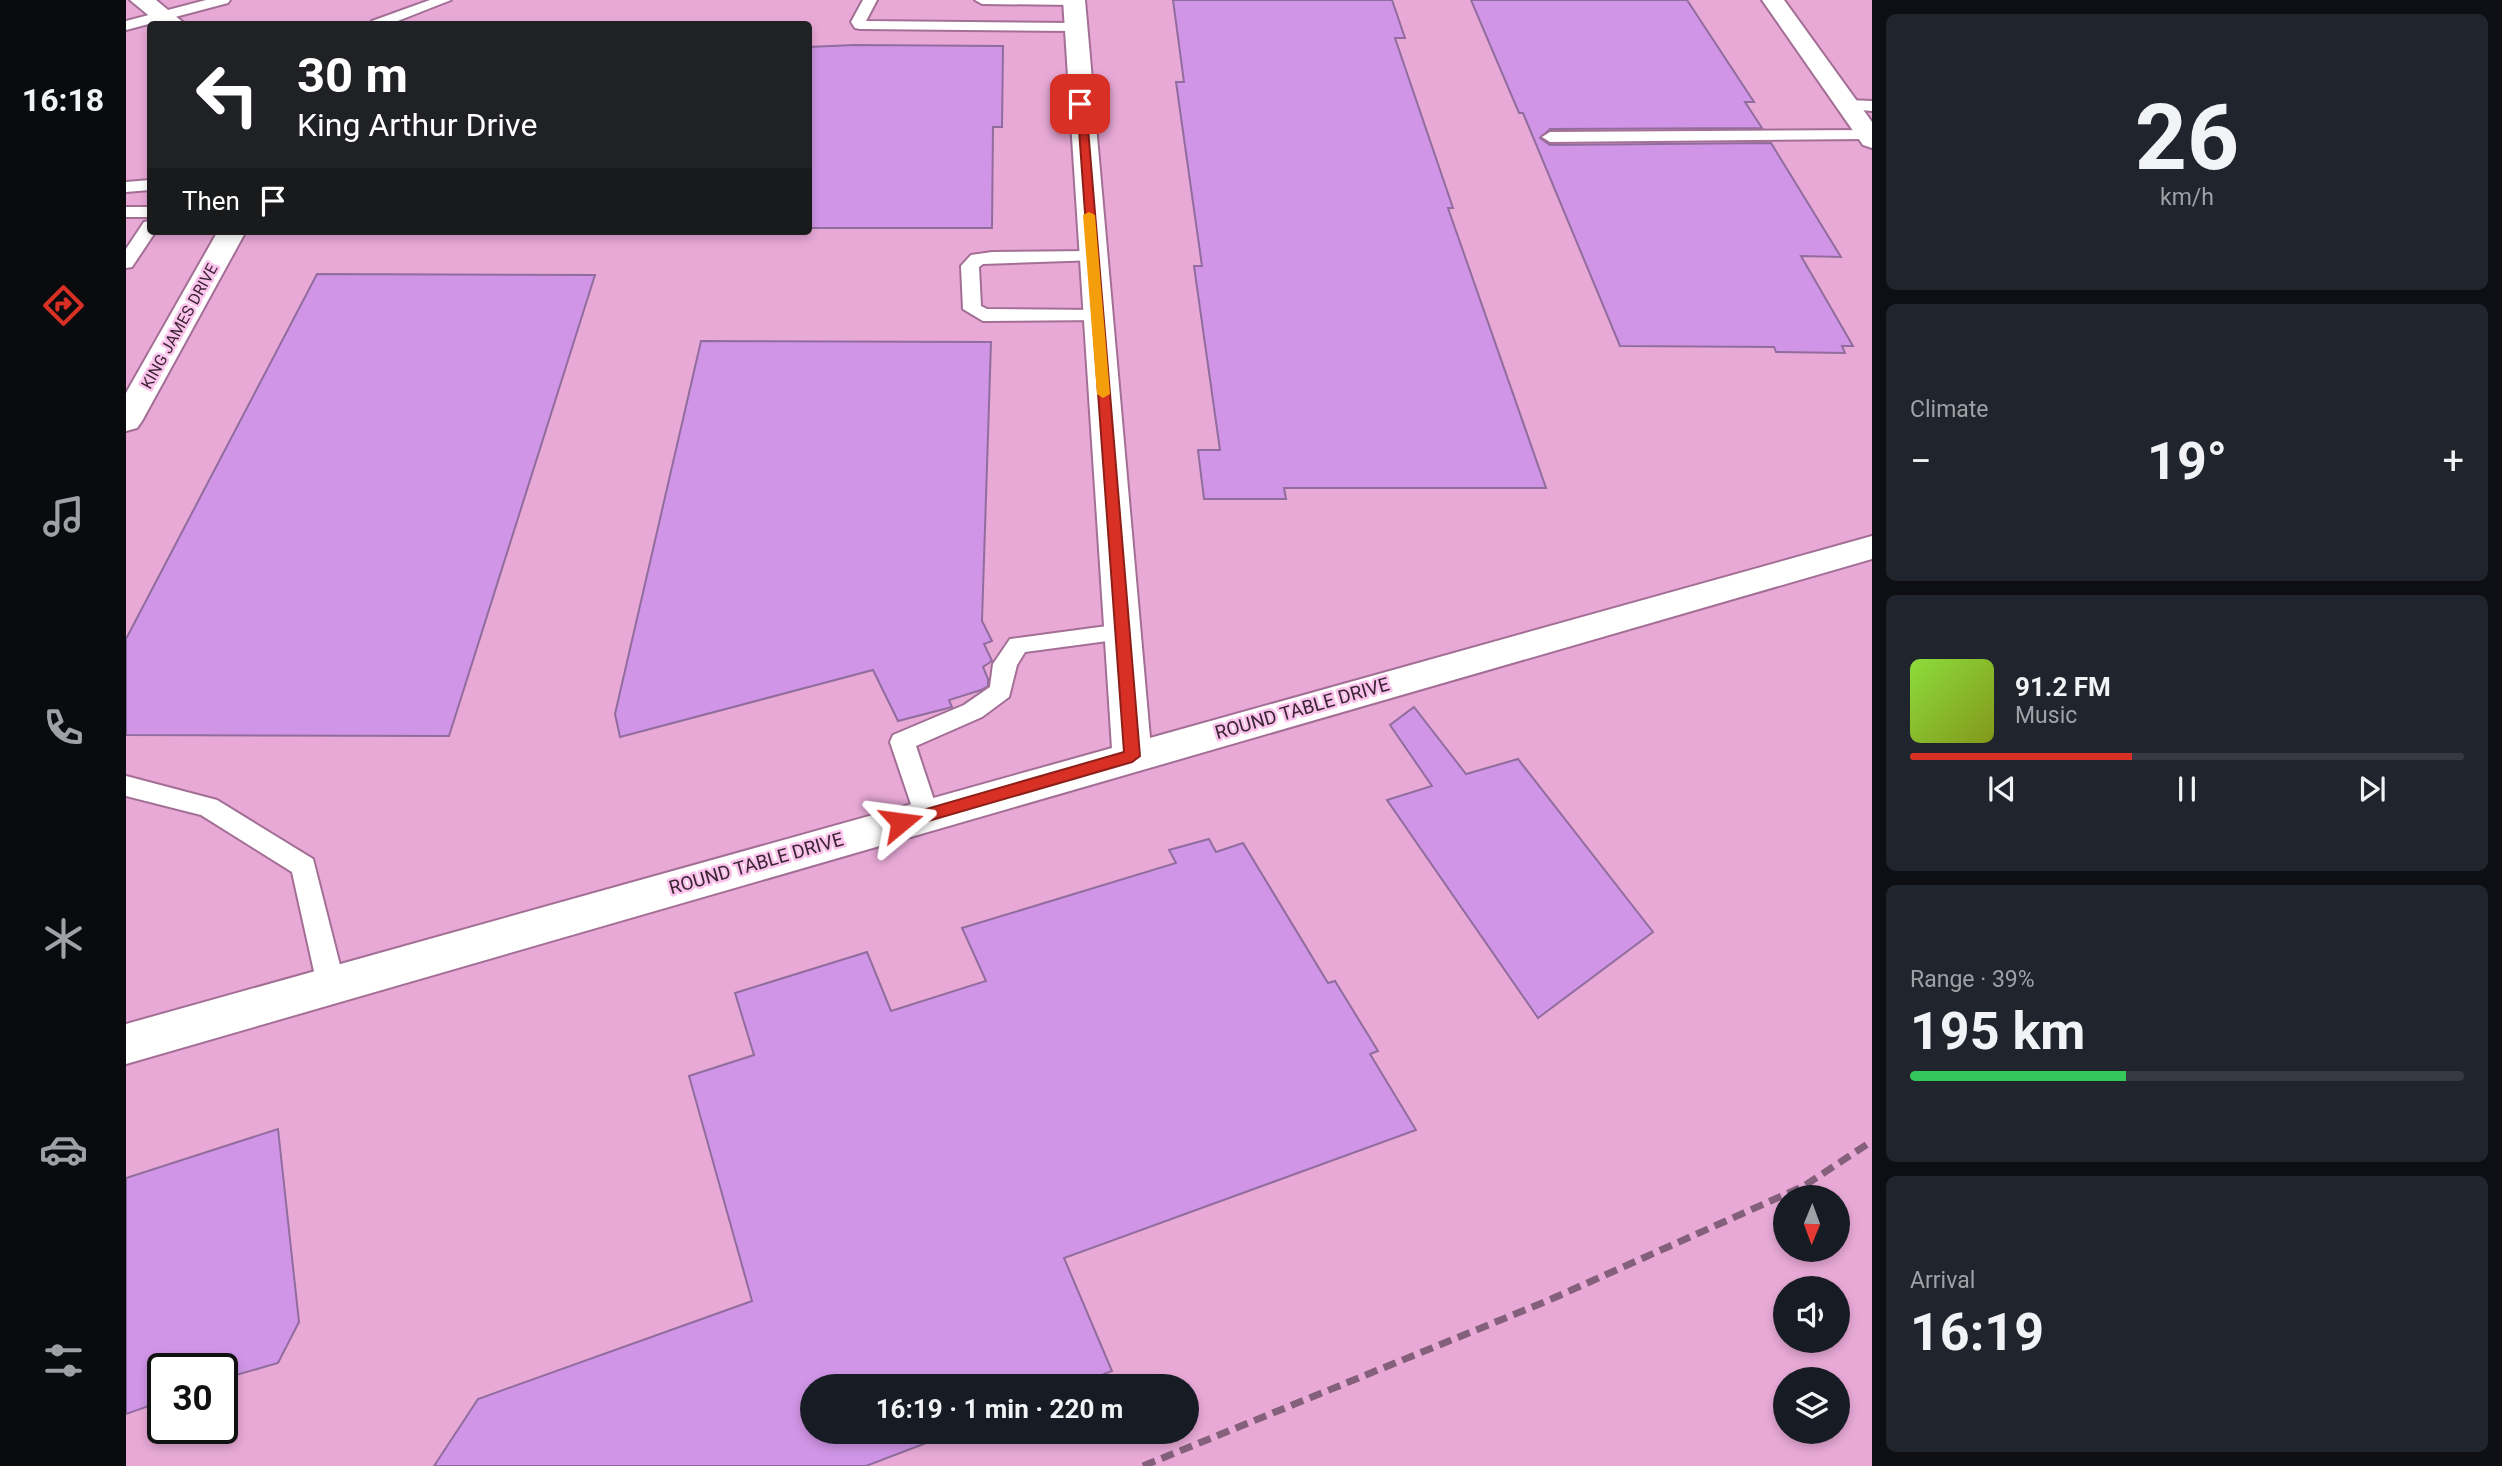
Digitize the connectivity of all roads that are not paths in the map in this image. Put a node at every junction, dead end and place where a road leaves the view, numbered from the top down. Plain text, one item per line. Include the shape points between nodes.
1 (141, 0) edge
2 (223, 0) edge
3 (444, 0) edge
4 (870, 0) edge
5 (982, 0) edge
6 (1773, 0) edge
7 (1074, 10) edge
8 (166, 20) edge
9 (385, 21) edge
10 (147, 23) edge
11 (126, 26) edge
12 (1847, 105) junction
13 (1872, 106) edge
14 (1550, 137) dead end
15 (1870, 137) edge
16 (147, 185) edge
17 (126, 187) edge
18 (126, 212) edge
19 (147, 212) edge
20 (147, 231) edge
21 (230, 235) edge
22 (1092, 256) junction
23 (126, 263) edge
24 (1097, 316) junction
25 (126, 421) edge
26 (1872, 547) edge
27 (1122, 632) junction
28 (1132, 756) junction
29 (126, 786) edge
30 (926, 815) junction
31 (331, 985) junction
32 (126, 1044) edge

1 - 8 street
2 - 8 lane
3 - 9 lane
4 - 7 lane via 860,25
5 - 7 lane
6 - 12 street
7 - 22 street
10 - 11 lane
12 - 13 lane
12 - 15 street
14 - 15 lane
16 - 17 lane
18 - 19 lane
20 - 23 lane
21 - 25 street, KING JAMES DRIVE
22 - 24 street
22 - 24 lane via 976,259 970,266 972,309 983,315
24 - 27 street
26 - 28 street, ROUND TABLE DRIVE
27 - 28 street
27 - 30 lane via 1018,645 1005,664 1001,691 973,710 902,742
28 - 30 street, ROUND TABLE DRIVE
29 - 31 lane via 208,807 304,866
30 - 31 street, ROUND TABLE DRIVE
31 - 32 street, ROUND TABLE DRIVE

